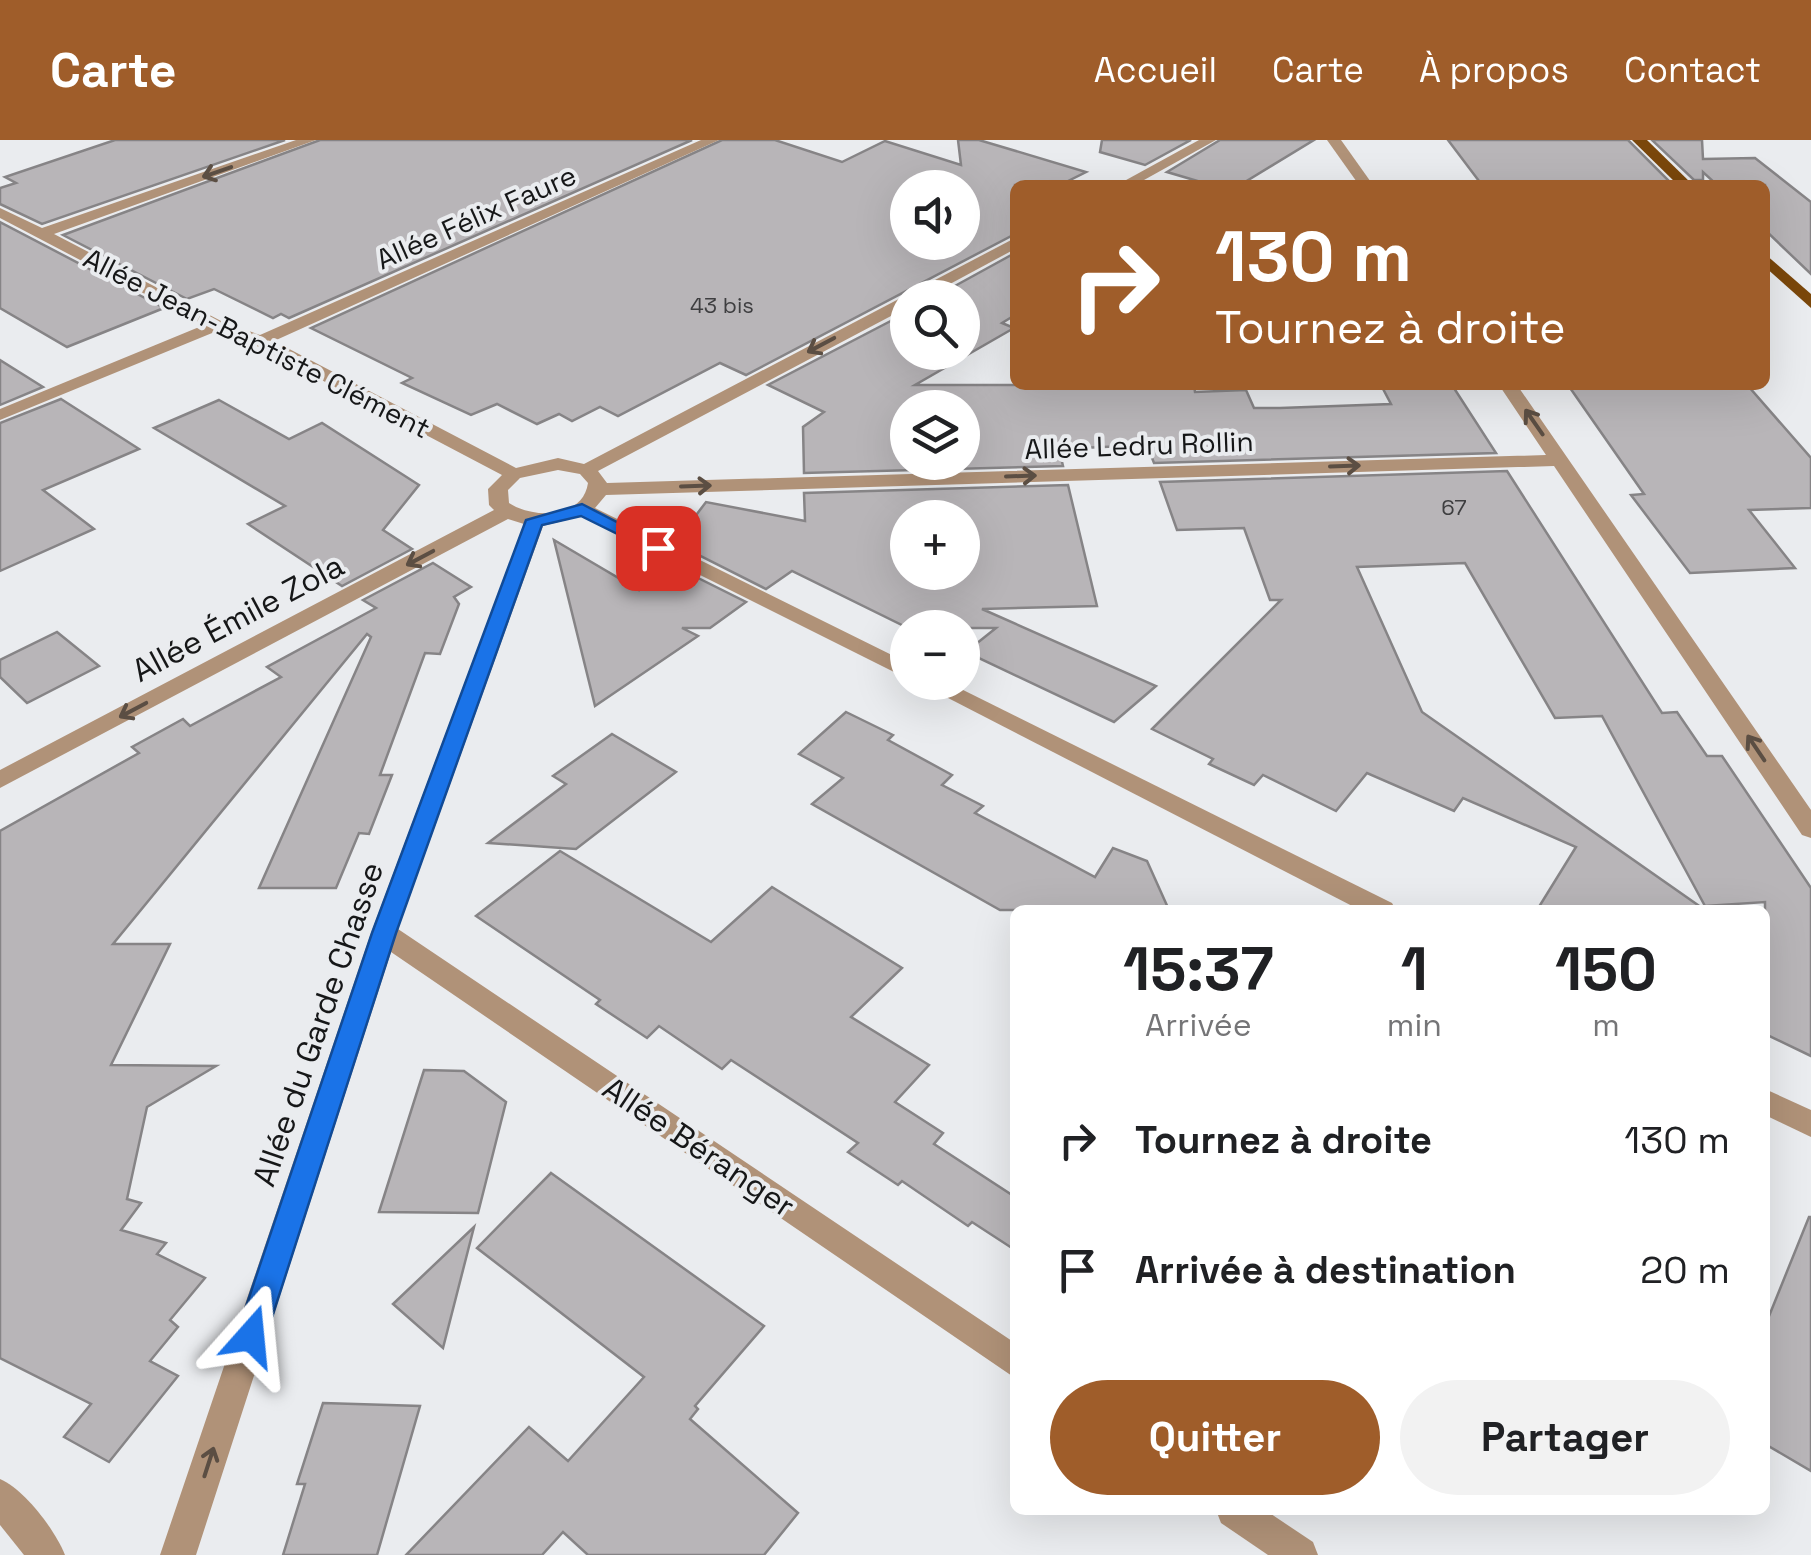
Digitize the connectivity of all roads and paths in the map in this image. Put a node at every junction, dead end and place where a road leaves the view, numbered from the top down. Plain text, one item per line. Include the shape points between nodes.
1 (309, 140) edge
2 (712, 140) edge
3 (1210, 140) edge
4 (1334, 140) edge
5 (1639, 140) edge
6 (1134, 180) edge
7 (1362, 180) edge
8 (1681, 180) edge
9 (0, 212) edge
10 (42, 234) junction
11 (1010, 246) edge
12 (1770, 265) edge
13 (944, 280) edge
14 (1811, 303) edge
15 (890, 309) edge
16 (217, 325) junction
17 (261, 341) junction
18 (1512, 390) edge
19 (0, 415) edge
20 (1561, 460) junction
21 (586, 470) junction
22 (514, 474) junction
23 (598, 490) junction
24 (582, 509) junction
25 (506, 512) junction
26 (535, 520) junction
27 (890, 663) edge
28 (964, 700) edge
29 (0, 780) edge
30 (1811, 829) edge
31 (1373, 905) edge
32 (384, 933) junction
33 (1770, 1104) edge
34 (1811, 1124) edge
35 (1010, 1359) edge
36 (0, 1496) edge
37 (1241, 1515) edge
38 (46, 1555) edge
39 (178, 1555) edge
40 (1300, 1555) edge

1 -> 10 street
2 - 17 street, Allée Félix Faure
3 - 6 street
4 - 7 street
5 - 8 main road
9 - 10 street, Allée Jean-Baptiste Clément
10 - 16 street, Allée Jean-Baptiste Clément
11 - 13 street
12 - 14 main road
15 -> 21 street
16 - 17 street, Allée Jean-Baptiste Clément
16 - 19 street
17 - 22 street, Allée Jean-Baptiste Clément
20 -> 18 street
23 -> 20 street, Allée Ledru Rollin
30 -> 20 street
21 - 22 street via 558,464
21 - 23 street
22 - 25 street via 496,498
23 - 24 street
24 - 26 street
24 - 27 street
25 - 26 street
25 -> 29 street, Allée Émile Zola
26 - 32 street, Allée du Garde Chasse
28 - 31 street
32 - 35 street, Allée Béranger
39 -> 32 street, Allée du Garde Chasse
33 - 34 street
36 - 38 street
37 - 40 street

